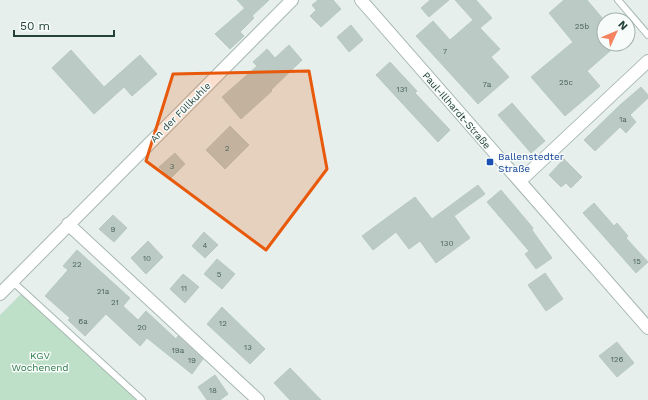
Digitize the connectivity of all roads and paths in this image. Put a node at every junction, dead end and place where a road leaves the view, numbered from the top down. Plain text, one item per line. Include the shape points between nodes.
1 (292, 0) edge
2 (362, 0) edge
3 (618, 0) edge
4 (648, 35) edge
5 (648, 61) edge
6 (520, 181) junction
7 (68, 224) junction
8 (13, 282) junction
9 (0, 294) edge
10 (648, 328) edge
11 (142, 400) edge
12 (258, 400) edge

1 - 7 street, An der Füllkuhle
2 - 6 street, Paul-Illhardt-Straße
3 - 4 lane
5 - 6 street
6 - 10 street, Paul-Illhardt-Straße
7 - 8 street, An der Füllkuhle
7 - 12 street
8 - 9 street, An der Füllkuhle
8 - 11 lane

